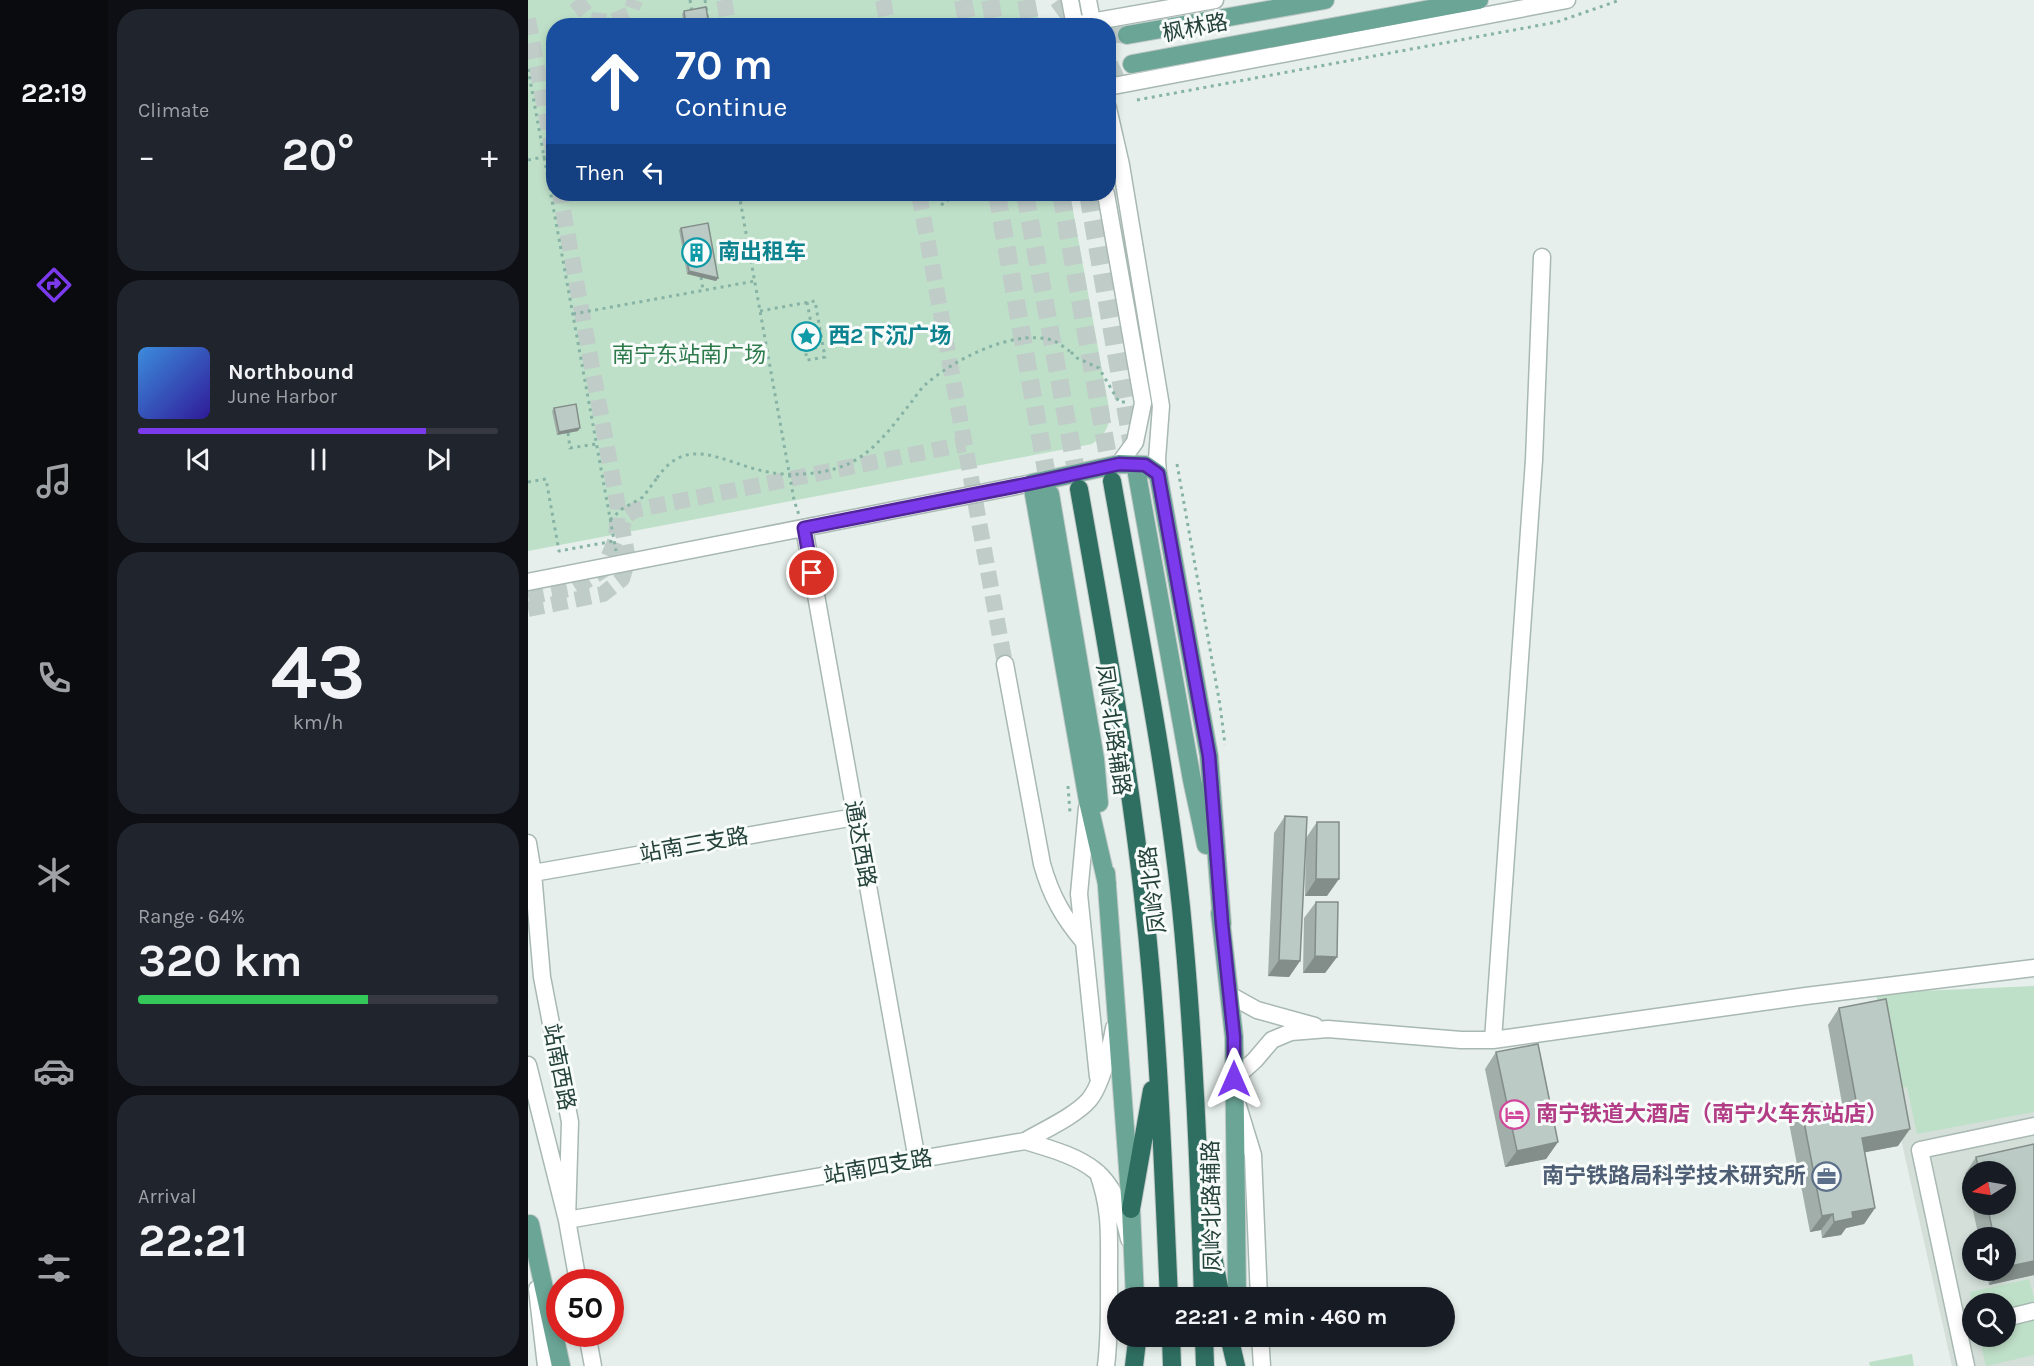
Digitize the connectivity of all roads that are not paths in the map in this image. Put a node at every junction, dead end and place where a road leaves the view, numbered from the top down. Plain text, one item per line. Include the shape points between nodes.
1 (1070, 0) edge
2 (1088, 0) edge
3 (1215, 0) edge
4 (1325, 0) edge
5 (1479, 0) edge
6 (1567, 0) edge
7 (1073, 18) edge
8 (1092, 18) edge
9 (1114, 18) edge
10 (1127, 35) tunnel mouth
11 (1132, 64) tunnel mouth
12 (1116, 86) edge
13 (1116, 146) edge
14 (1107, 201) edge
15 (1542, 257) dead end
16 (1115, 473) junction
17 (1137, 474) dead end
18 (1158, 474) junction
19 (1032, 483) junction
20 (1079, 489) tunnel mouth
21 (1050, 494) tunnel mouth
22 (804, 528) junction
23 (528, 582) edge
24 (1005, 664) tunnel mouth
25 (1088, 801) junction
26 (855, 817) junction
27 (528, 843) edge
28 (533, 873) junction
29 (1107, 884) junction
30 (528, 909) edge
31 (1222, 924) junction
32 (1084, 942) junction
33 (2034, 968) edge
34 (542, 977) junction
35 (1230, 994) junction
36 (1117, 1016) junction
37 (1328, 1029) junction
38 (1493, 1040) junction
39 (1158, 1059) junction
40 (528, 1065) edge
41 (1098, 1081) junction
42 (1234, 1085) junction
43 (2034, 1126) edge
44 (1025, 1141) junction
45 (917, 1160) junction
46 (1098, 1173) junction
47 (1200, 1193) junction
48 (1131, 1209) junction
49 (529, 1219) edge
50 (567, 1220) junction
51 (1133, 1258) junction
52 (576, 1269) edge
53 (1134, 1287) edge
54 (1168, 1287) edge
55 (1203, 1287) edge
56 (1219, 1287) edge
57 (1237, 1287) edge
58 (1259, 1287) edge
59 (2034, 1311) edge
60 (1962, 1315) edge
61 (2016, 1316) edge
62 (589, 1347) edge
63 (1137, 1347) edge
64 (1171, 1347) edge
65 (1204, 1347) edge
66 (1231, 1347) edge
67 (1237, 1347) edge
68 (1261, 1347) edge
69 (1966, 1347) edge
70 (546, 1366) edge
71 (561, 1366) edge
72 (593, 1366) edge
73 (1106, 1366) edge
74 (1136, 1366) edge
75 (1172, 1366) edge
76 (1205, 1366) edge
77 (1235, 1366) edge
78 (1262, 1366) edge
79 (1966, 1366) edge

1 - 7 street
2 - 8 street
3 - 9 street
4 - 10 main road, 枫林路
5 - 11 main road, 枫林路
6 - 12 street
13 - 18 street via 1161,406
14 - 16 street via 1143,403 1135,442
15 - 38 street via 1534,460
16 - 18 main road via 1145,465
16 - 19 main road
16 - 47 highway, 凤岭北路 via 1158,737 1180,906
17 - 31 main road, 凤岭北路辅路
18 - 31 main road via 1209,756
19 - 22 street
19 - 25 main road
20 - 39 highway, 凤岭北路 via 1124,745
21 - 29 main road, 凤岭北路辅路 via 1095,759
22 - 23 street
22 - 26 street, 通达西路
24 - 32 street via 1042,864 1050,891 1067,922
25 - 29 main road
25 - 32 street via 1079,894
26 - 28 street, 站南三支路
26 - 45 street, 通达西路
27 - 28 street, 站南西路
28 - 34 street, 站南西路
29 - 36 main road, 凤岭北路辅路
30 - 34 street
31 - 35 main road, 凤岭北路辅路
32 - 41 street
33 - 38 street
34 - 50 street, 站南西路 via 570,1122
35 - 37 street via 1257,1010
35 - 42 main road, 凤岭北路辅路
36 - 41 street, 站南四支路
36 - 48 main road, 凤岭北路辅路
37 - 38 street
37 - 42 street via 1291,1032 1272,1040
39 - 48 highway
39 - 54 highway, 凤岭北路
40 - 50 street, 站南西路
41 - 44 street, 站南四支路 via 1090,1099 1075,1112
42 - 57 main road, 凤岭北路辅路
42 - 58 street via 1253,1155
43 - 60 street via 1920,1150
44 - 45 street, 站南四支路
44 - 46 street via 1063,1152
45 - 50 street, 站南四支路
46 - 51 street via 1113,1190
46 - 73 street via 1107,1197 1109,1230 1110,1335
47 - 55 highway, 凤岭北路
47 - 56 highway
48 - 51 main road, 凤岭北路辅路
49 - 70 street
49 - 71 main road
50 - 52 street, 站南西路
51 - 53 main road, 凤岭北路辅路
59 - 61 street
62 - 72 street
63 - 74 highway
64 - 75 highway
65 - 76 highway
66 - 77 highway
67 - 77 main road
68 - 78 street
69 - 79 street

